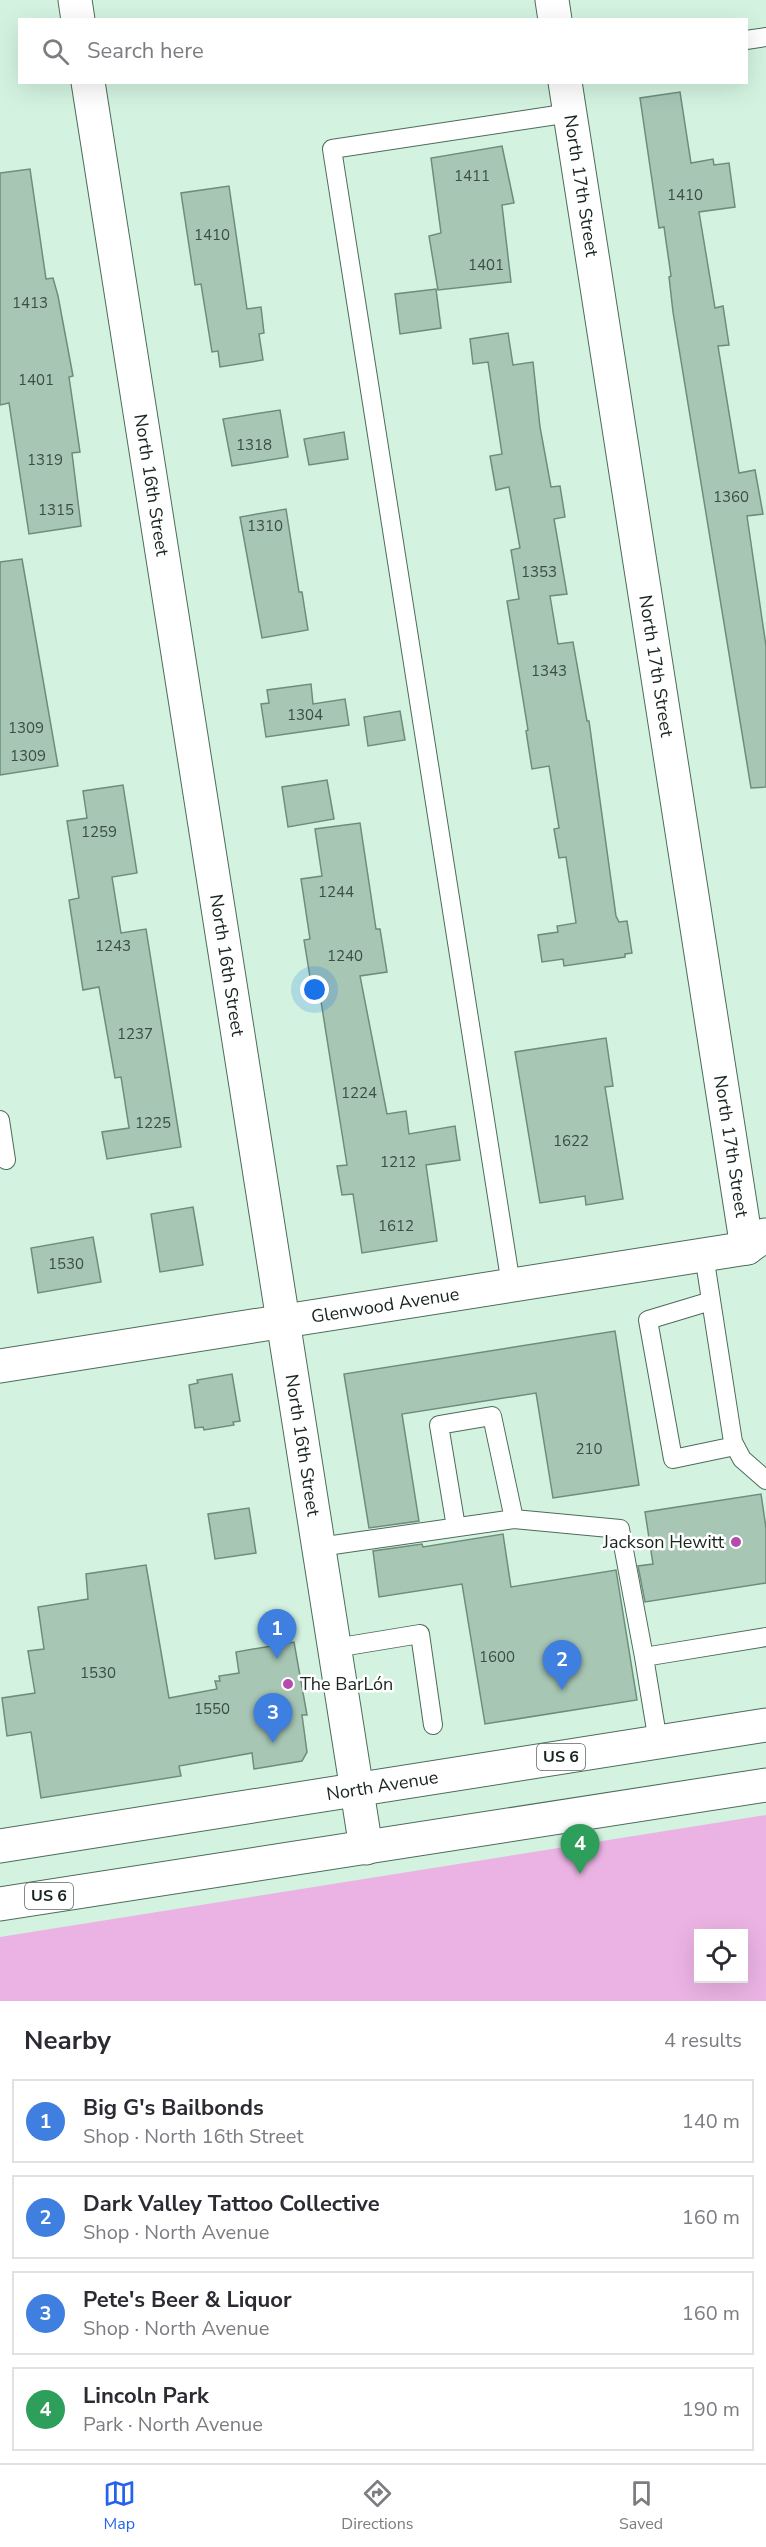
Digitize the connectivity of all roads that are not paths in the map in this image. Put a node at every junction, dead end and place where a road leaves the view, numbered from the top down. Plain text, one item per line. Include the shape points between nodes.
1 (75, 0) edge
2 (552, 0) edge
3 (78, 18) edge
4 (555, 18) edge
5 (766, 37) edge
6 (748, 40) edge
7 (88, 84) edge
8 (568, 98) edge
9 (0, 1120) edge
10 (6, 1160) dead end
11 (756, 1241) edge
12 (704, 1255) junction
13 (511, 1285) junction
14 (711, 1301) junction
15 (283, 1322) junction
16 (0, 1366) edge
17 (735, 1446) junction
18 (766, 1480) edge
19 (514, 1520) junction
20 (456, 1527) junction
21 (319, 1547) junction
22 (766, 1637) edge
23 (335, 1648) junction
24 (644, 1657) junction
25 (433, 1725) dead end
26 (766, 1725) edge
27 (658, 1742) junction
28 (766, 1785) edge
29 (357, 1790) junction
30 (0, 1846) edge
31 (366, 1848) junction
32 (0, 1904) edge

1 - 3 street
2 - 4 street
5 - 6 lane
7 - 15 street, North 16th Street
8 - 11 street, North 17th Street
8 - 13 lane via 332,149
9 - 10 lane
11 - 12 street, Glenwood Avenue
12 - 13 street, Glenwood Avenue
12 - 14 lane
13 - 15 street, Glenwood Avenue
14 - 17 lane
14 - 17 lane via 648,1320 674,1459
15 - 16 street, Glenwood Avenue
15 - 21 street, North 16th Street
17 - 18 lane via 742,1459
19 - 20 lane
19 - 20 lane via 492,1416 439,1425
19 - 24 lane via 620,1529
20 - 21 lane
21 - 23 street, North 16th Street
22 - 24 lane
23 - 25 lane via 420,1634
23 - 29 street, North 16th Street
24 - 27 lane
26 - 27 street, North Avenue / US 6
27 - 29 street, North Avenue / US 6
28 - 31 street, US 6
29 - 30 street, North Avenue / US 6
29 - 31 street, North 16th Street
31 - 32 street, US 6

